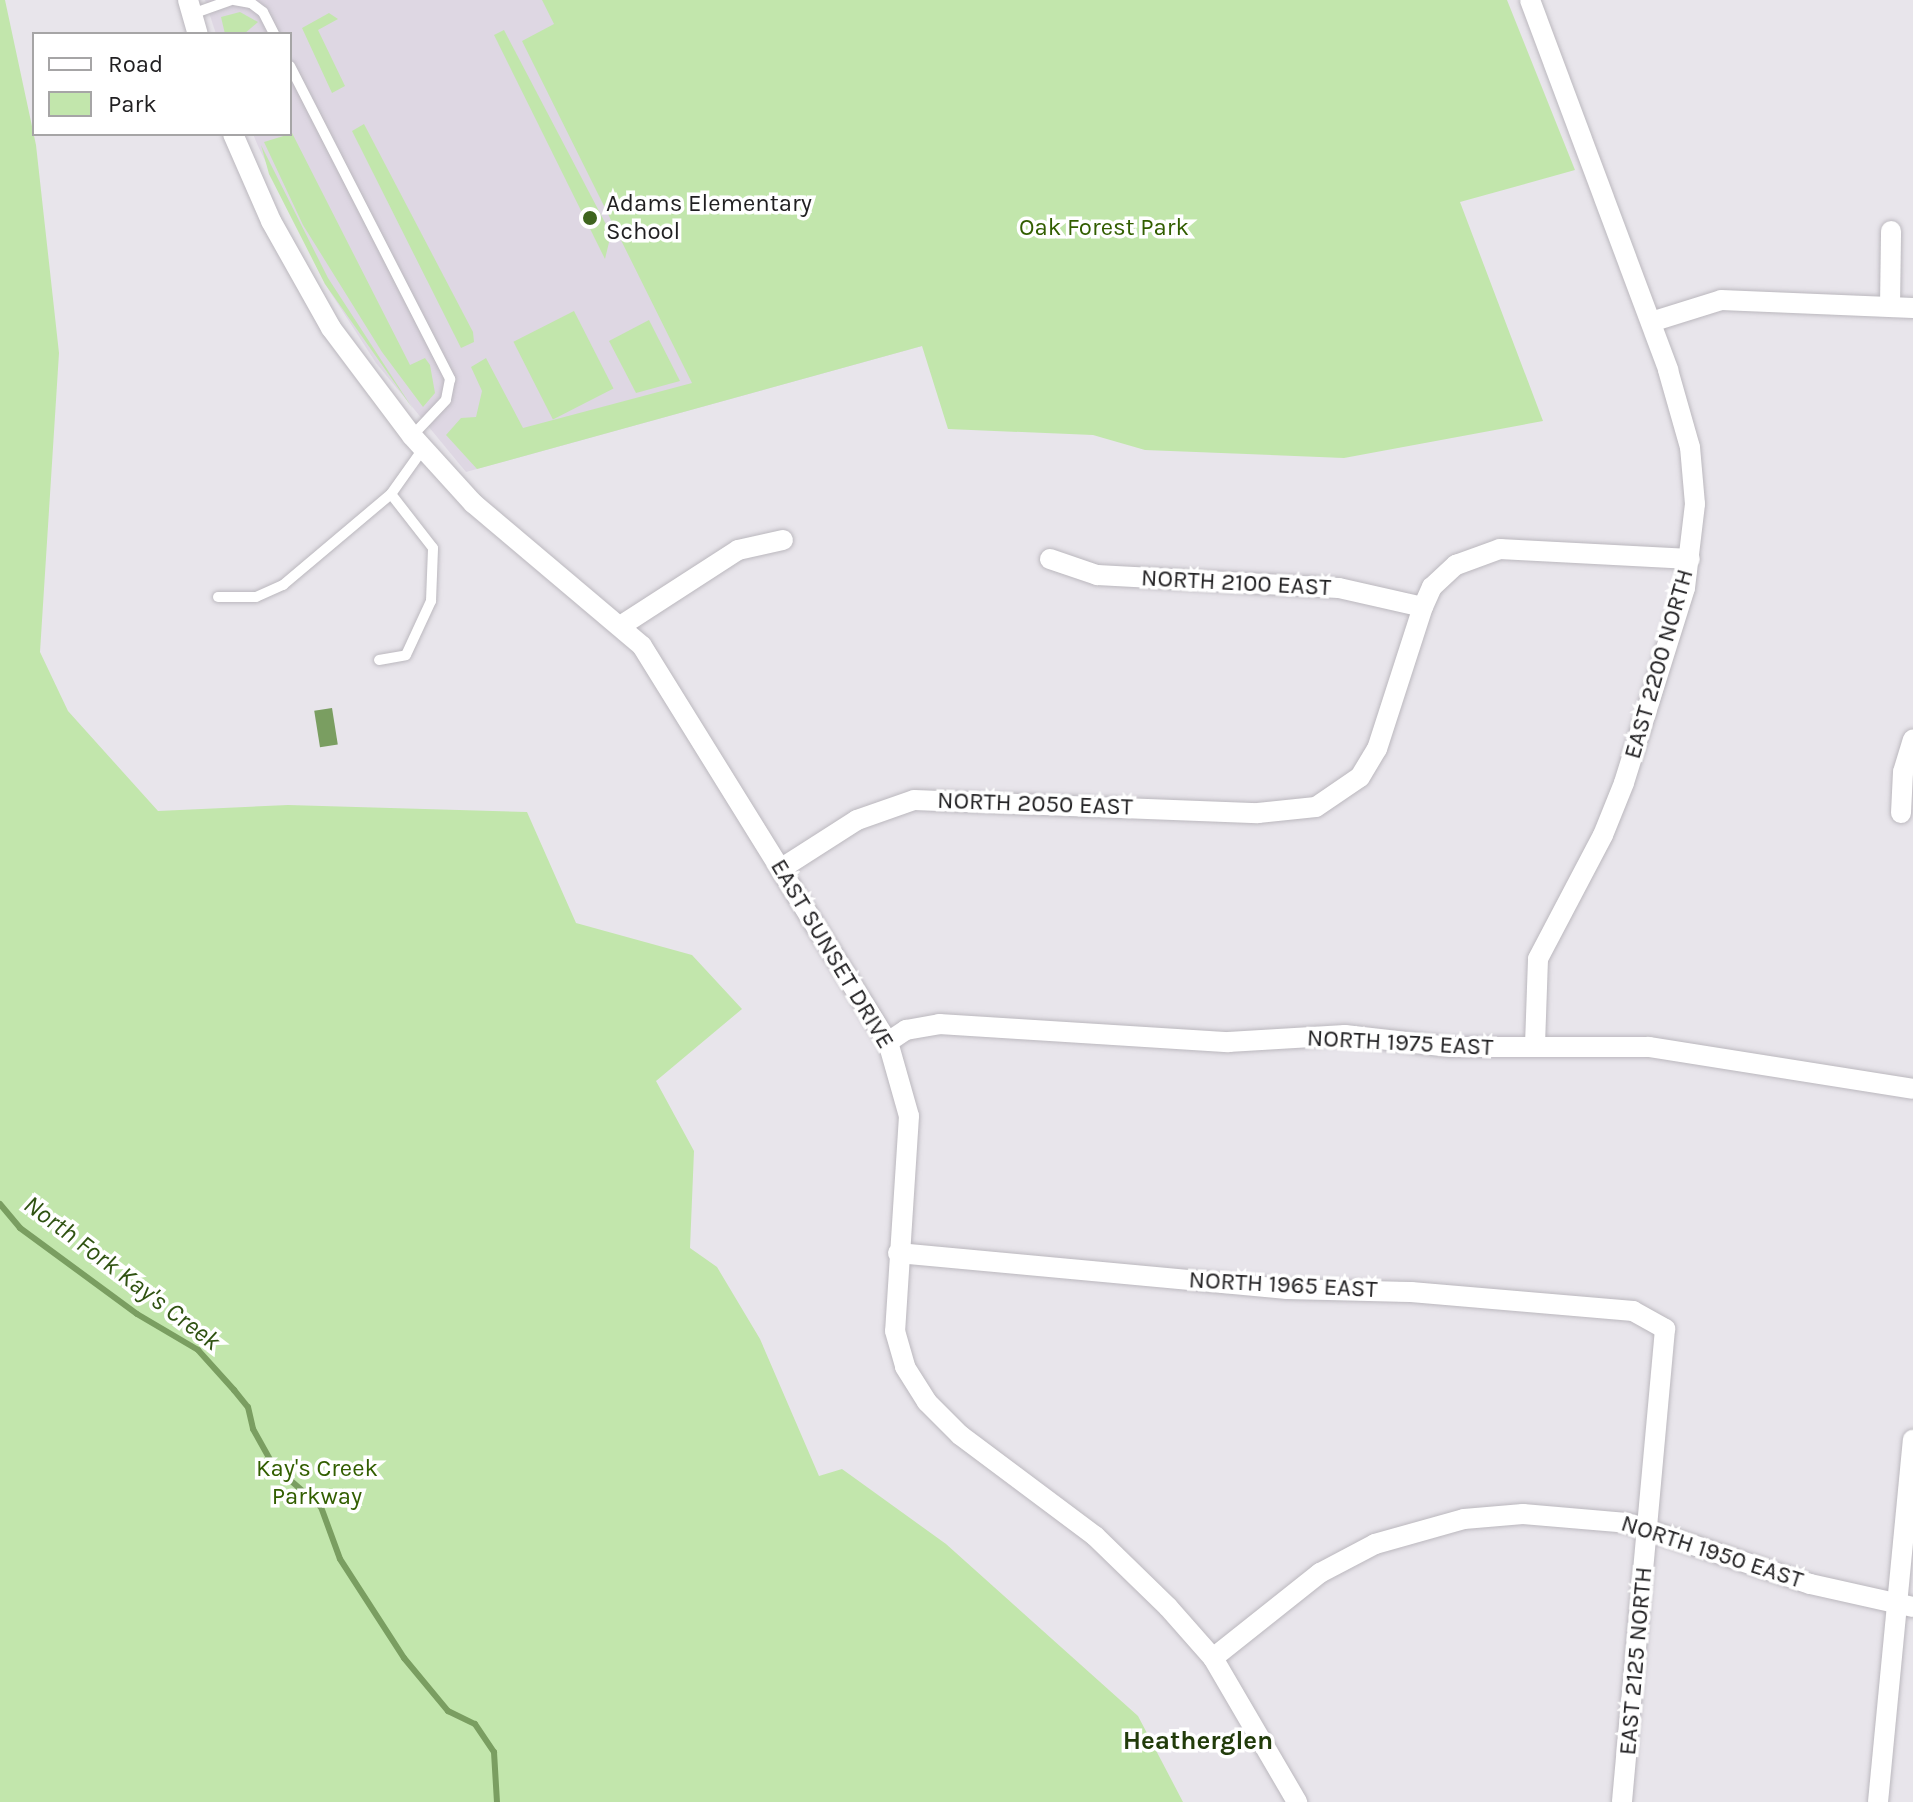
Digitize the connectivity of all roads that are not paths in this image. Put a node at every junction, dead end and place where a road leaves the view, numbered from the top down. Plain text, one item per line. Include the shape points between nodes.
1 (233, 0) edge
2 (1530, 0) edge
3 (190, 7) edge
4 (197, 32) edge
5 (273, 32) edge
6 (292, 70) edge
7 (234, 136) edge
8 (1891, 231) dead end
9 (1890, 307) junction
10 (1913, 308) edge
11 (1651, 322) junction
12 (418, 443) junction
13 (391, 494) junction
14 (783, 540) dead end
15 (1050, 559) dead end
16 (1690, 559) junction
17 (218, 597) dead end
18 (1423, 607) junction
19 (622, 625) junction
20 (379, 660) dead end
21 (1913, 739) edge
22 (1901, 813) dead end
23 (782, 868) junction
24 (888, 1042) junction
25 (1535, 1047) junction
26 (1913, 1089) edge
27 (898, 1253) junction
28 (1665, 1329) joint
29 (1913, 1440) edge
30 (1648, 1529) junction
31 (1905, 1605) edge
32 (1213, 1658) junction
33 (1297, 1802) edge
34 (1622, 1802) edge
35 (1878, 1802) edge

1 - 3 lane
1 - 5 lane via 263,12
2 - 11 street, EAST 2200 NORTH
3 - 4 street
6 - 12 lane via 450,379 446,400
7 - 12 street, EAST SUNSET DRIVE via 271,221 331,328
8 - 9 street
9 - 10 street
9 - 11 street via 1721,300
11 - 16 street, EAST 2200 NORTH via 1690,447 1695,504
12 - 13 lane
12 - 19 street, EAST SUNSET DRIVE via 524,551
13 - 17 lane via 283,585 256,597
13 - 20 lane via 433,548 431,601 406,655
14 - 19 street via 738,550
15 - 18 street, NORTH 2100 EAST via 1097,575 1339,588
16 - 18 street via 1500,549 1471,556 1444,573
16 - 25 street, EAST 2200 NORTH via 1624,783 1538,959
18 - 23 street, NORTH 2050 EAST via 1377,749 1360,777 1316,807 1258,813 914,800 857,820
19 - 23 street, EAST SUNSET DRIVE via 642,646
21 - 22 street via 1903,772
23 - 24 street, EAST SUNSET DRIVE
24 - 25 street, NORTH 1975 EAST via 906,1030 939,1024 1228,1042 1345,1035 1451,1047
24 - 27 street, EAST SUNSET DRIVE via 909,1116
25 - 26 street, NORTH 1975 EAST via 1649,1047
27 - 28 street, NORTH 1965 EAST via 1287,1289 1438,1294 1633,1311
27 - 32 street, EAST SUNSET DRIVE via 895,1331 905,1367 927,1402 960,1435 1095,1536
28 - 30 street, EAST 2125 NORTH
29 - 31 street
30 - 31 street, NORTH 1950 EAST via 1810,1584
30 - 32 street, NORTH 1950 EAST via 1572,1514 1523,1514 1421,1530 1375,1544 1320,1573
30 - 34 street, EAST 2125 NORTH
31 - 35 street
32 - 33 street, EAST SUNSET DRIVE

